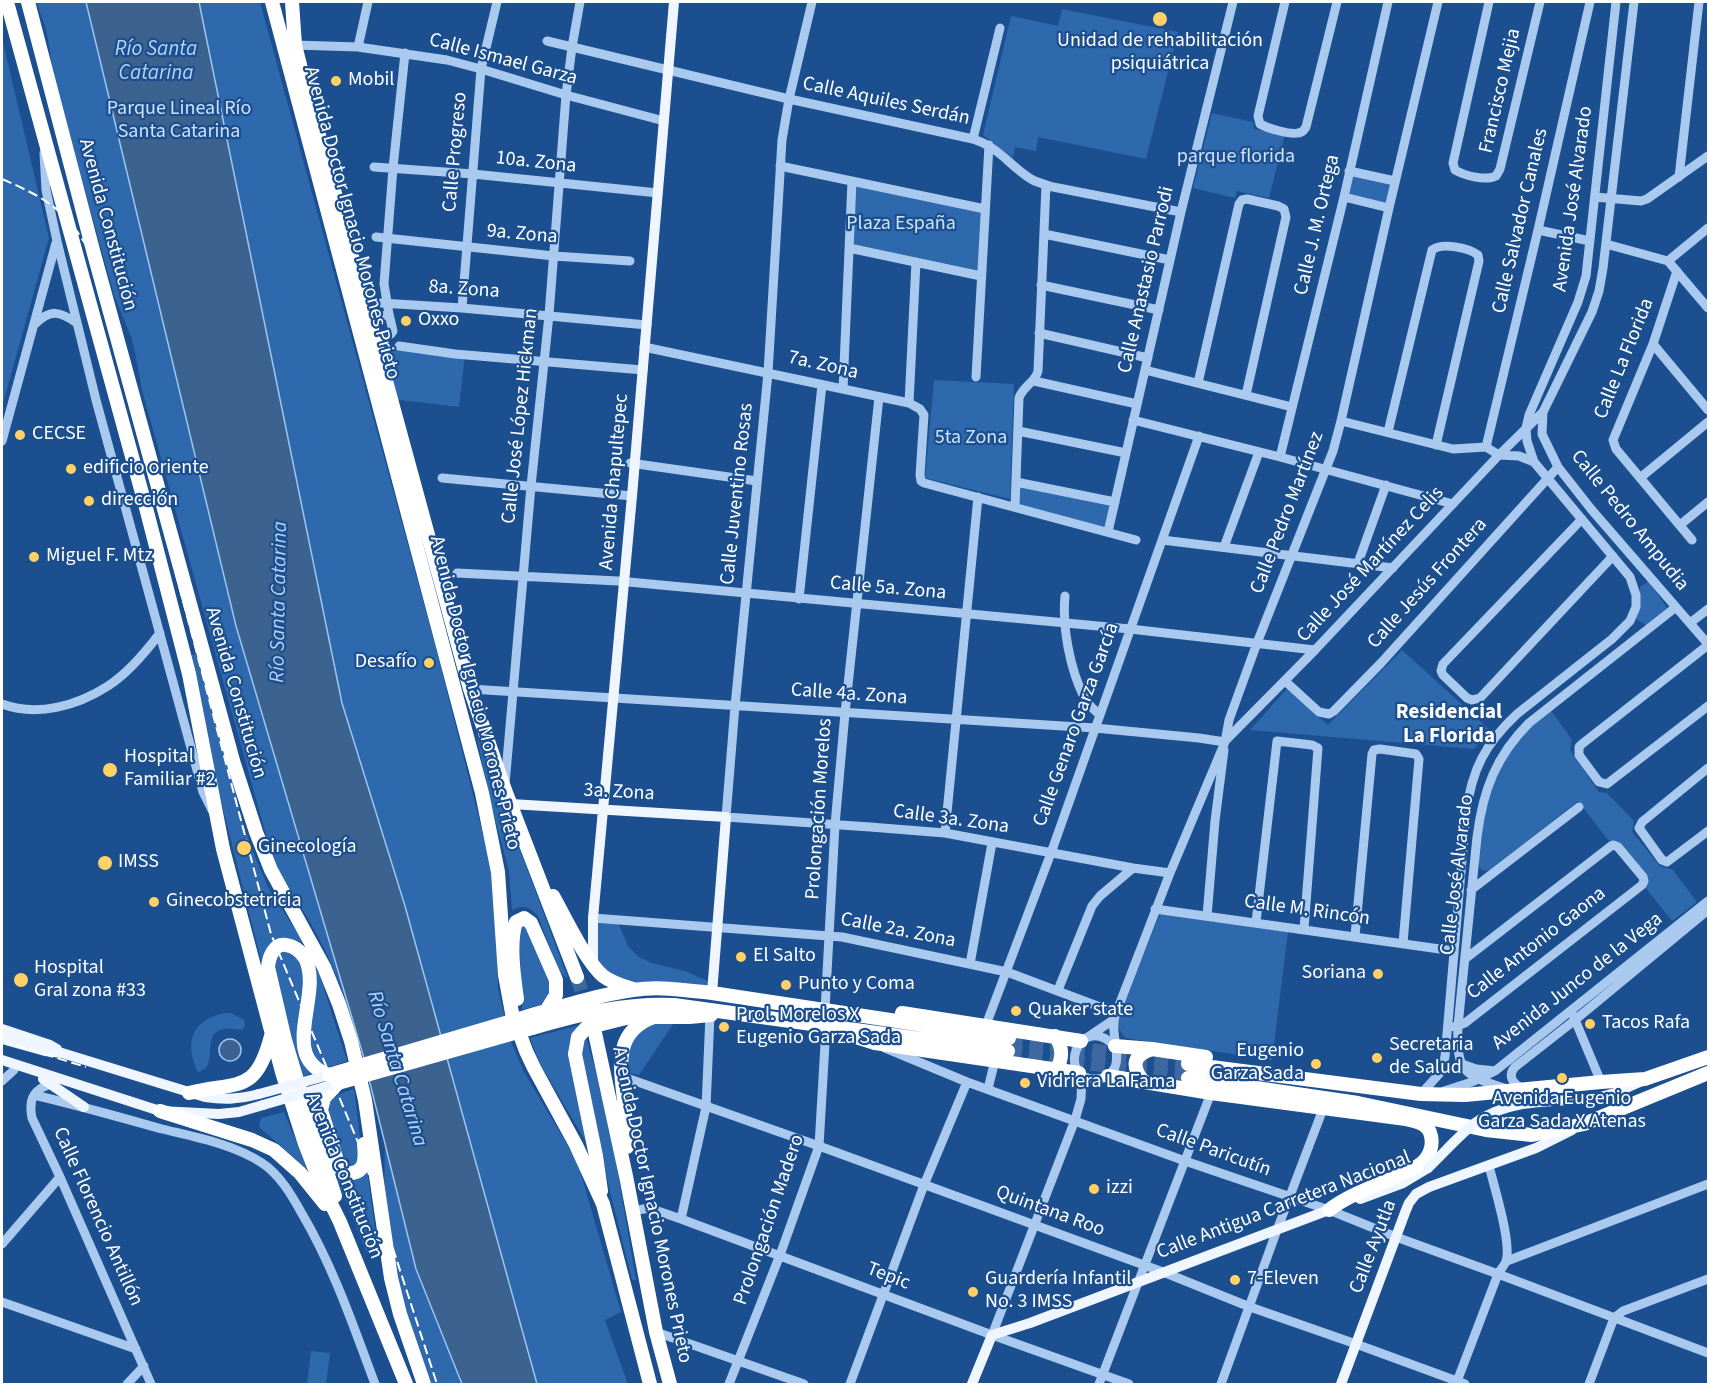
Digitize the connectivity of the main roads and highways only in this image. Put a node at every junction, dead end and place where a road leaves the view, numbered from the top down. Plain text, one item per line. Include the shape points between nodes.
1 (7, 2) edge
2 (27, 2) edge
3 (272, 2) edge
4 (280, 2) edge
5 (292, 2) edge
6 (668, 2) edge
7 (674, 2) edge
8 (292, 24) junction
9 (38, 39) junction
10 (666, 70) junction
11 (60, 194) junction
12 (644, 325) junction
13 (640, 370) junction
14 (131, 454) junction
15 (180, 568) junction
16 (511, 804) junction
17 (600, 810) junction
18 (726, 817) joint
19 (532, 857) junction
20 (593, 965) junction
21 (577, 977) tunnel mouth
22 (633, 990) junction
23 (712, 993) junction
24 (546, 1011) junction
25 (725, 1011) junction
26 (846, 1013) junction
27 (656, 1017) junction
28 (531, 1022) junction
29 (2, 1029) edge
30 (844, 1029) junction
31 (594, 1033) dead end
32 (272, 1034) junction
33 (1056, 1036) junction
34 (2, 1039) edge
35 (1084, 1040) road end
36 (1115, 1046) road end
37 (1152, 1049) junction
38 (526, 1051) junction
39 (62, 1053) junction
40 (1708, 1057) edge
41 (2, 1060) edge
42 (2, 1067) edge
43 (1057, 1069) junction
44 (1708, 1073) edge
45 (1080, 1074) road end
46 (45, 1078) junction
47 (1102, 1078) road end
48 (333, 1079) junction
49 (1645, 1079) junction
50 (1143, 1081) junction
51 (1340, 1084) junction
52 (189, 1093) junction
53 (365, 1100) junction
54 (1358, 1103) junction
55 (84, 1107) road end
56 (1384, 1107) junction
57 (1326, 1109) junction
58 (160, 1111) junction
59 (1396, 1118) junction
60 (1584, 1124) junction
61 (626, 1176) junction
62 (603, 1204) junction
63 (1329, 1210) junction
64 (340, 1222) junction
65 (1052, 1314) junction
66 (1008, 1341) road end
67 (406, 1384) edge
68 (424, 1384) edge
69 (650, 1384) edge
70 (670, 1384) edge
71 (972, 1384) edge
72 (1341, 1384) edge

1 - 11 highway, Avenida Constitución
2 - 9 highway, Avenida Constitución
3 - 38 highway, Avenida Doctor Ignacio Morones Prieto via 482,794 498,872 506,987
4 - 8 highway
5 - 8 highway, Avenida Doctor Ignacio Morones Prieto
6 - 10 main road
7 - 10 main road, Avenida Chapultepec
8 - 16 highway, Avenida Doctor Ignacio Morones Prieto via 470,688
9 - 11 highway
9 - 15 highway, Avenida Constitución
10 - 12 main road, Avenida Chapultepec
11 - 14 highway, Avenida Constitución
12 - 13 main road
12 - 13 main road, Avenida Chapultepec
13 - 17 main road, Avenida Chapultepec
14 - 15 highway
14 - 32 highway, Avenida Constitución via 189,674 223,849
15 - 53 highway, Avenida Constitución via 256,832 271,870 328,977 351,1041
16 - 17 main road, 3a. Zona
16 - 19 highway, Avenida Doctor Ignacio Morones Prieto
17 - 18 main road, 3a. Zona
17 - 20 main road, Avenida Chapultepec
18 - 23 main road, Calle Juventino Rosas
19 - 20 highway
19 - 21 highway, Avenida Doctor Ignacio Morones Prieto
20 - 22 highway via 607,979
22 - 23 highway via 662,988
22 - 24 highway
23 - 26 highway
24 - 28 highway
24 - 38 highway via 557,990 555,974 531,923 520,919 514,928 514,974
25 - 27 highway
25 - 28 highway via 631,1005
25 - 30 highway
26 - 30 highway via 1009,1044
26 - 33 highway via 877,1009
27 - 61 highway via 638,1025 621,1053
27 - 62 highway via 630,1017 593,1026 581,1032 576,1043
28 - 48 highway, bridge
29 - 39 main road
30 - 43 highway via 875,1043
31 - 61 highway, Avenida Doctor Ignacio Morones Prieto
32 - 52 highway via 264,1061 247,1080
32 - 64 highway, Avenida Constitución via 304,1144
33 - 35 highway
33 - 43 highway via 1062,1048
34 - 39 main road
36 - 37 highway
37 - 50 highway via 1136,1061
37 - 51 highway via 1306,1072
38 - 62 highway, Avenida Doctor Ignacio Morones Prieto
39 - 52 main road
40 - 49 highway
41 - 46 main road
42 - 46 main road
43 - 45 highway
44 - 60 highway
46 - 55 main road
46 - 58 main road via 64,1079
47 - 50 highway
48 - 52 main road, bridge via 240,1099
48 - 53 highway via 321,1110 339,1167 347,1173 363,1167
48 - 58 main road, bridge via 239,1112
48 - 64 highway via 312,1066 305,1052 309,968 297,949 281,945 272,951 268,967 285,1040 332,1185
49 - 51 highway via 1465,1095
49 - 63 main road, Calle Antigua Carretera Nacional, bridge via 1593,1099 1498,1110 1474,1124 1428,1168 1403,1183
50 - 57 highway
51 - 54 highway via 1188,1071
53 - 68 highway, Avenida Constitución via 392,1278
54 - 56 highway
54 - 57 highway
56 - 59 highway
56 - 60 highway via 1523,1135
57 - 59 highway
58 - 64 highway via 274,1150 300,1173
59 - 63 highway via 1427,1127 1431,1137 1429,1155 1408,1171
60 - 72 main road, Calle Ayutla via 1536,1149 1416,1194 1395,1237
61 - 70 highway, Avenida Doctor Ignacio Morones Prieto
62 - 69 highway, Avenida Doctor Ignacio Morones Prieto
63 - 65 main road, Calle Antigua Carretera Nacional
64 - 67 highway, Avenida Constitución
65 - 66 main road via 1046,1322 1010,1336
65 - 71 main road, Calle Antigua Carretera Nacional via 992,1335

